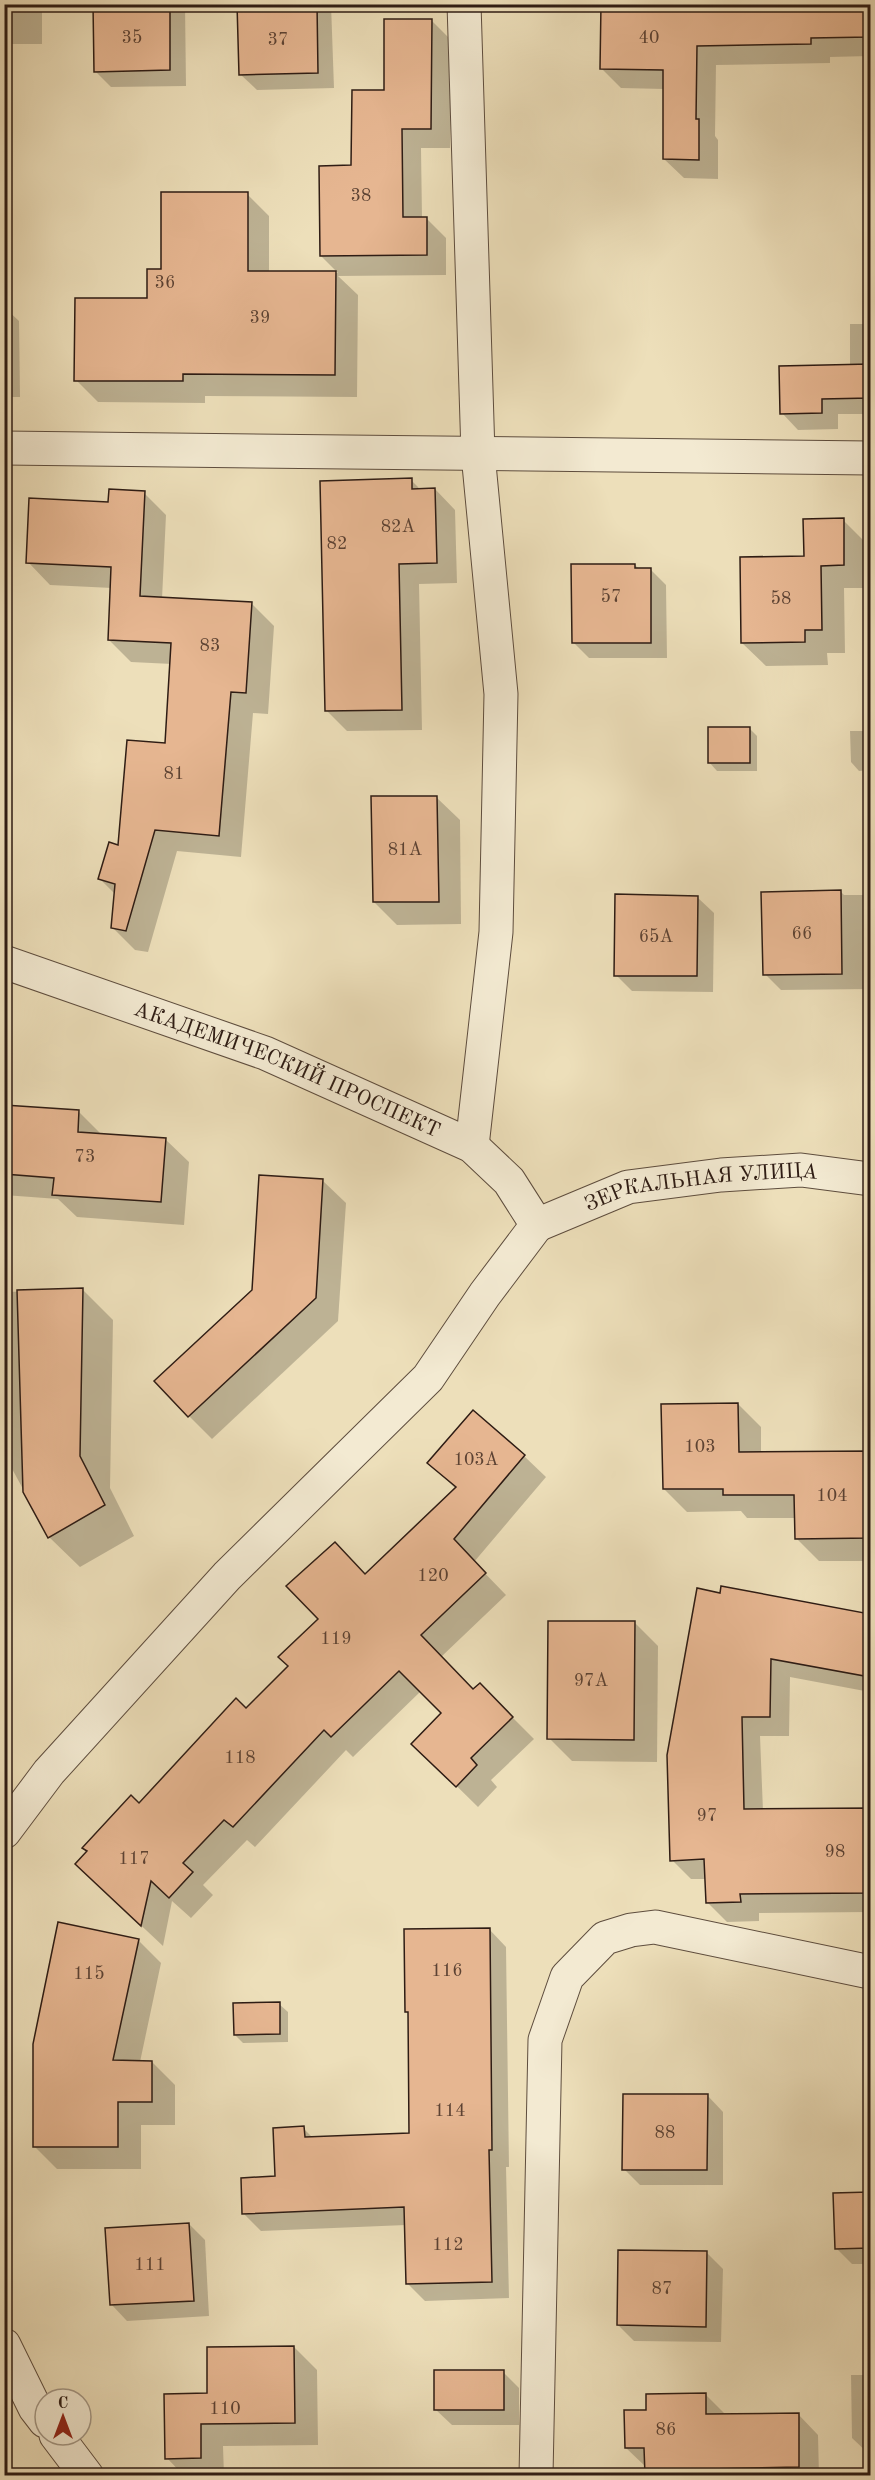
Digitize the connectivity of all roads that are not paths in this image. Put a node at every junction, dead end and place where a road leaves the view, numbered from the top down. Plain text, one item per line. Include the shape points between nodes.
1 (464, 4) edge
2 (4, 448) edge
3 (478, 454) junction
4 (870, 458) edge
5 (4, 962) edge
6 (472, 1146) junction
7 (870, 1179) edge
8 (537, 1225) junction
9 (4, 1832) edge
10 (870, 1972) edge
11 (4, 2345) edge
12 (33, 2404) edge
13 (65, 2447) edge
14 (87, 2475) edge
15 (536, 2475) edge

1 - 3 street
2 - 3 street
3 - 4 street
3 - 6 street via 501,694 496,932
5 - 6 street, АКАДЕМИЧЕСКИЙ ПРОСПЕКТ via 265,1053
6 - 8 street, АКАДЕМИЧЕСКИЙ ПРОСПЕКТ via 509,1181
7 - 8 street, ЗЕРКАЛЬНАЯ УЛИЦА via 801,1170 628,1187
8 - 9 street via 428,1378 227,1576 49,1772
10 - 15 street via 655,1927 605,1938 567,1977 545,2040
11 - 12 street
13 - 14 street

